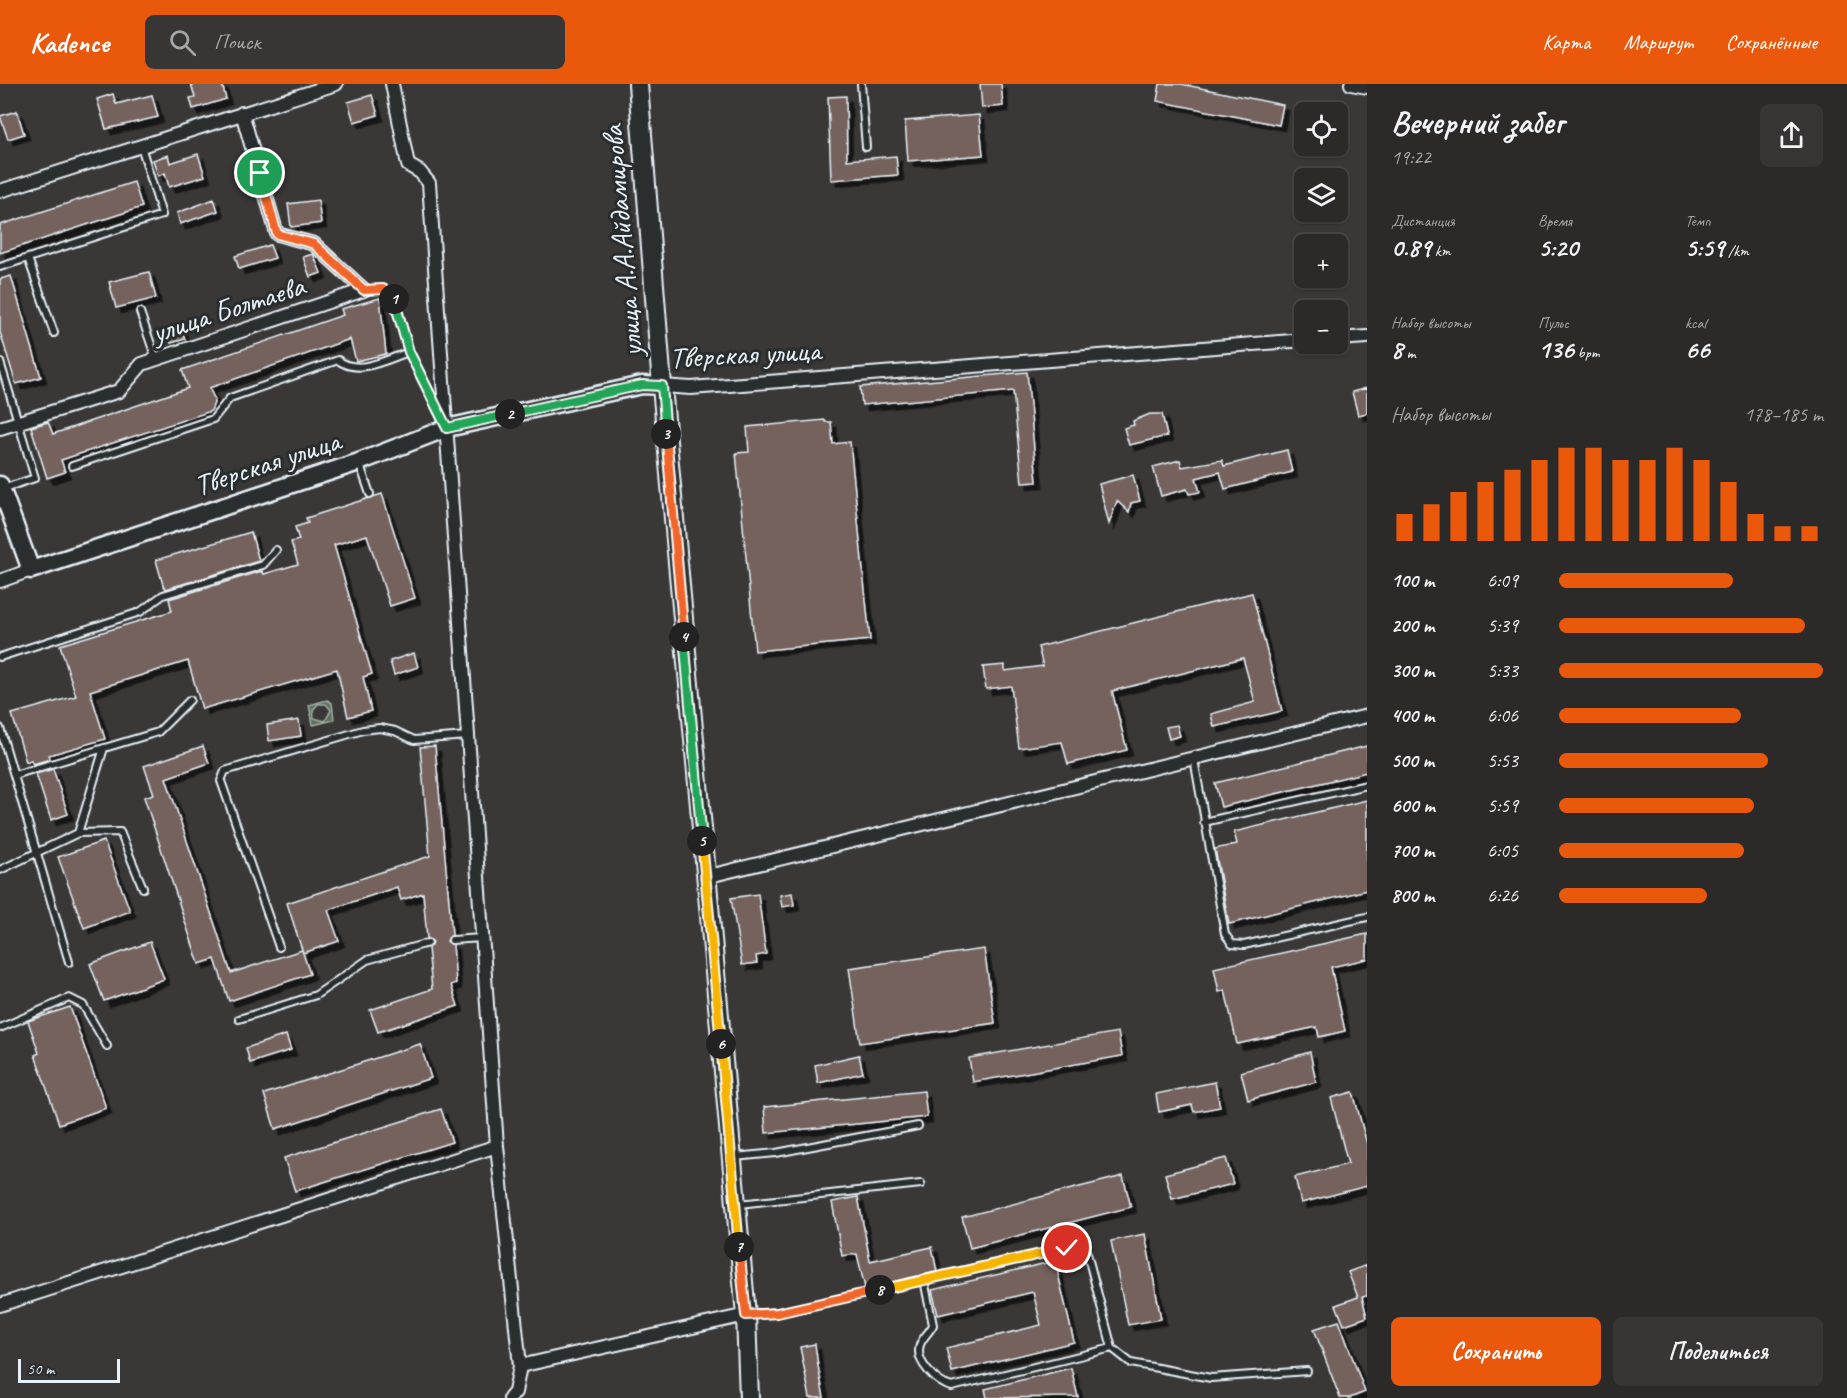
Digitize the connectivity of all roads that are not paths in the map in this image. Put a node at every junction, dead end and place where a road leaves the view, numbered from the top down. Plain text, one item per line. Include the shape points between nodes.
1 (336, 84) edge
2 (392, 84) edge
3 (638, 84) edge
4 (861, 84) edge
5 (1352, 84) edge
6 (1367, 87) edge
7 (242, 113) junction
8 (141, 145) junction
9 (866, 147) dead end
10 (0, 191) edge
11 (28, 258) junction
12 (0, 267) edge
13 (364, 290) junction
14 (140, 312) dead end
15 (54, 333) dead end
16 (1367, 337) edge
17 (1348, 338) edge
18 (1294, 341) edge
19 (409, 352) junction
20 (156, 359) junction
21 (0, 362) edge
22 (662, 386) junction
23 (19, 422) junction
24 (0, 428) edge
25 (447, 428) junction
26 (359, 462) junction
27 (72, 466) dead end
28 (1, 487) edge
29 (370, 494) dead end
30 (276, 550) dead end
31 (31, 570) junction
32 (0, 581) edge
33 (0, 657) edge
34 (190, 700) dead end
35 (1367, 716) edge
36 (0, 728) edge
37 (468, 736) junction
38 (104, 748) junction
39 (1194, 759) junction
40 (14, 775) junction
41 (1367, 785) edge
42 (1204, 822) junction
43 (78, 833) junction
44 (36, 851) junction
45 (0, 870) edge
46 (705, 877) junction
47 (143, 888) dead end
48 (1367, 917) edge
49 (483, 938) junction
50 (452, 940) dead end
51 (428, 943) dead end
52 (279, 947) dead end
53 (69, 962) dead end
54 (239, 1019) dead end
55 (0, 1028) edge
56 (107, 1046) dead end
57 (918, 1126) dead end
58 (497, 1146) junction
59 (731, 1157) junction
60 (921, 1184) dead end
61 (735, 1204) junction
62 (924, 1280) junction
63 (0, 1305) edge
64 (746, 1315) junction
65 (1112, 1348) junction
66 (520, 1366) junction
67 (1307, 1371) dead end
68 (510, 1398) edge
69 (749, 1398) edge

1 - 7 street
2 - 25 street via 408,165 429,183
3 - 22 main road, улица А.А.Айдамирова
4 - 9 lane
5 - 6 street
7 - 8 street
7 - 13 street, улица Болтаева via 277,234 314,244
8 - 10 street
8 - 11 lane via 162,215
11 - 12 lane
11 - 15 lane
13 - 19 lane via 383,289 393,294
13 - 20 street, улица Болтаева
14 - 20 lane
16 - 17 street
18 - 22 street, Тверская улица via 691,388
19 - 25 lane
19 - 27 lane via 355,369 338,360 230,398 213,419
20 - 23 street, улица Болтаева via 142,364 118,391
21 - 23 lane
22 - 25 street, Тверская улица via 642,385
22 - 46 main road, улица А.А.Айдамирова
23 - 24 street, улица Болтаева
23 - 28 lane via 35,478
25 - 26 street, Тверская улица
25 - 37 street
26 - 29 lane
26 - 31 street, Тверская улица
28 - 31 street
30 - 33 lane via 263,565 163,595 140,612
31 - 32 street, Тверская улица
34 - 38 lane via 158,732
35 - 39 street
36 - 40 lane
37 - 49 street
37 - 52 lane via 414,740 380,728 363,730 225,771 221,781
38 - 40 lane
38 - 43 lane
39 - 42 lane
39 - 46 street
40 - 44 lane
41 - 42 lane
42 - 48 lane via 1225,934 1232,944 1244,945
43 - 44 lane
43 - 47 lane via 120,832
44 - 45 lane
44 - 53 lane
46 - 59 main road, улица А.А.Айдамирова
49 - 50 lane
49 - 58 street
51 - 54 lane via 367,960 316,995
55 - 56 lane via 69,998 83,1005
57 - 59 lane via 776,1153
58 - 63 street
58 - 66 street
59 - 61 main road, улица А.А.Айдамирова
60 - 61 lane
61 - 64 main road, улица А.А.Айдамирова
62 - 64 lane via 777,1313
62 - 65 lane via 1079,1248 1087,1253
62 - 65 lane via 933,1325 919,1351 941,1384 952,1387
64 - 66 street
64 - 69 main road, улица А.А.Айдамирова
65 - 67 lane via 1131,1363 1211,1378
66 - 68 street

